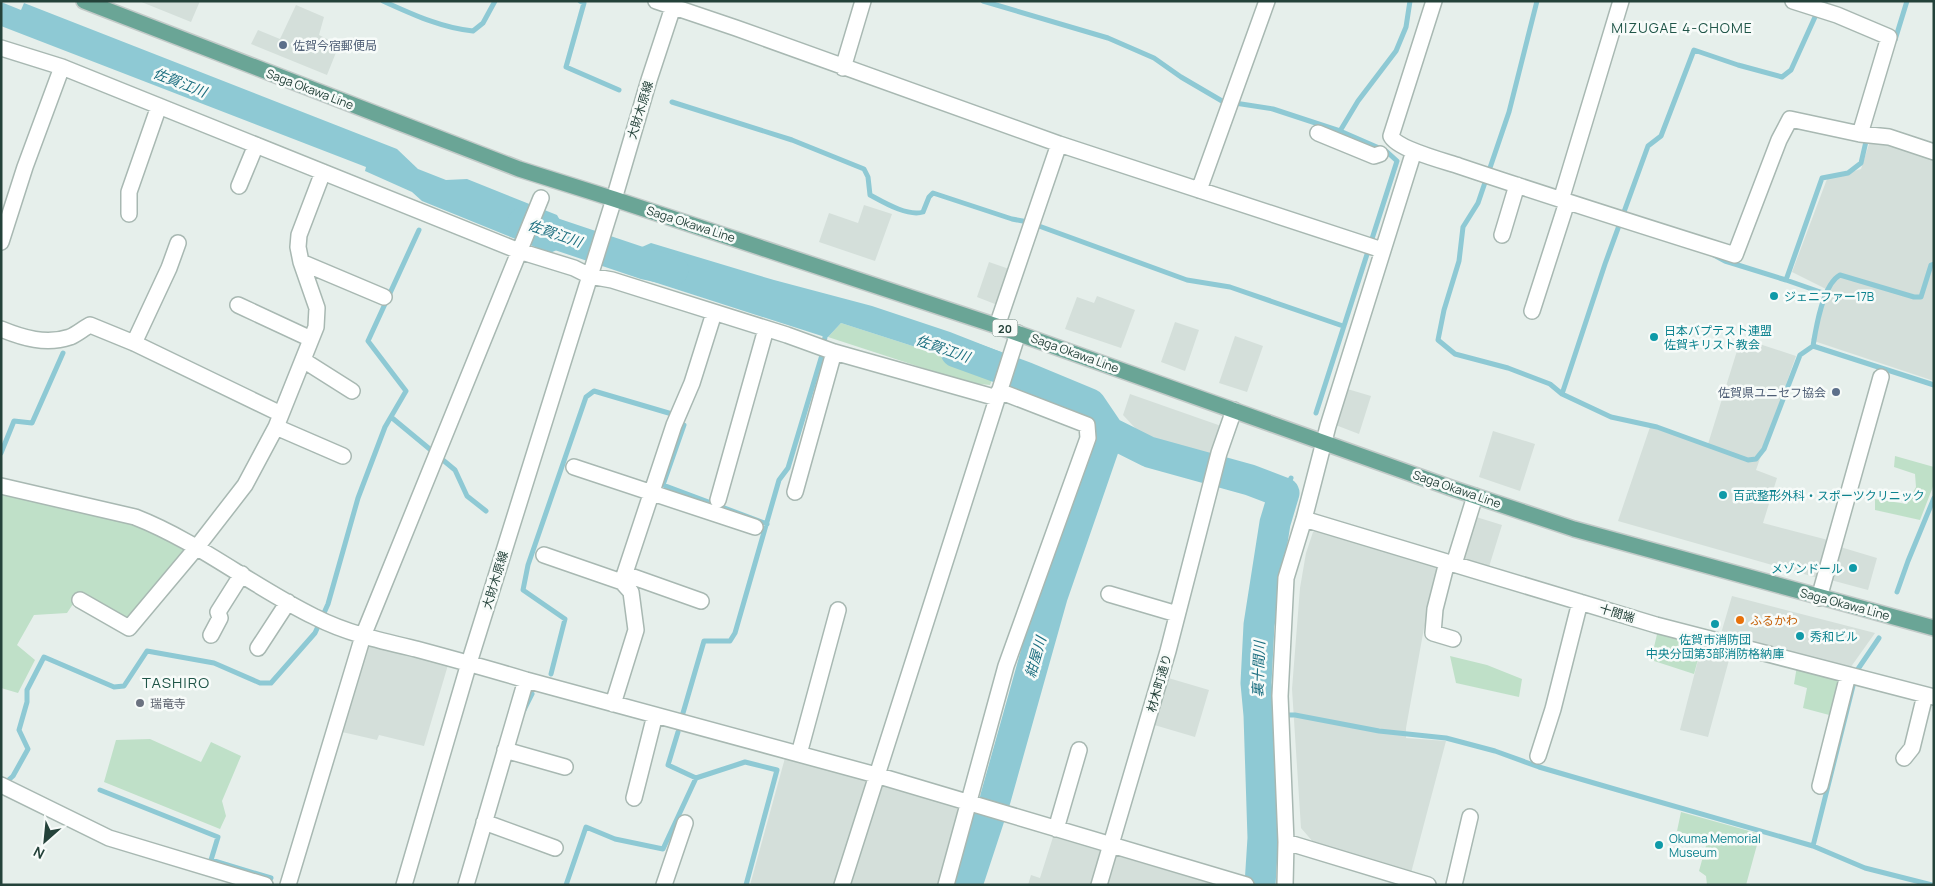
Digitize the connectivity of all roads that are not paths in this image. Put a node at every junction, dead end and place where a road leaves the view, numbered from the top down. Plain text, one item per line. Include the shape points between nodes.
1 (84, 1) edge
2 (656, 1) edge
3 (863, 1) edge
4 (1266, 1) edge
5 (1434, 1) edge
6 (1621, 1) edge
7 (1793, 1) edge
8 (675, 4) edge
9 (1, 48) edge
10 (62, 67) junction
11 (843, 68) junction
12 (159, 106) junction
13 (1318, 133) dead end
14 (1867, 135) junction
15 (1059, 144) junction
16 (256, 145) junction
17 (1414, 151) junction
18 (1934, 152) edge
19 (1380, 154) dead end
20 (323, 172) junction
21 (1518, 185) junction
22 (239, 186) dead end
23 (1199, 190) junction
24 (541, 198) dead end
25 (614, 199) junction
26 (1564, 201) junction
27 (129, 214) dead end
28 (1502, 235) dead end
29 (1, 242) edge
30 (178, 243) dead end
31 (1379, 249) junction
32 (519, 251) junction
33 (301, 262) junction
34 (590, 276) junction
35 (384, 297) dead end
36 (238, 305) dead end
37 (1532, 311) dead end
38 (714, 313) junction
39 (998, 326) junction
40 (766, 329) junction
41 (1, 330) edge
42 (1018, 333) junction
43 (311, 339) junction
44 (134, 342) junction
45 (826, 349) junction
46 (304, 360) junction
47 (1881, 377) dead end
48 (352, 391) dead end
49 (999, 392) junction
50 (1234, 410) junction
51 (278, 421) junction
52 (1324, 443) junction
53 (343, 456) dead end
54 (574, 467) dead end
55 (1, 486) edge
56 (795, 492) dead end
57 (651, 493) junction
58 (1474, 499) junction
59 (718, 500) dead end
60 (1304, 519) junction
61 (755, 527) dead end
62 (197, 547) junction
63 (544, 555) dead end
64 (1451, 563) junction
65 (242, 574) junction
66 (624, 578) junction
67 (1109, 594) dead end
68 (1819, 598) junction
69 (80, 600) dead end
70 (701, 601) dead end
71 (288, 602) junction
72 (1580, 602) junction
73 (838, 610) dead end
74 (1177, 614) junction
75 (1934, 628) edge
76 (211, 635) dead end
77 (363, 636) junction
78 (1453, 639) dead end
79 (258, 648) dead end
80 (469, 663) junction
81 (1848, 675) junction
82 (526, 680) junction
83 (1929, 696) edge
84 (613, 704) junction
85 (655, 715) junction
86 (506, 750) junction
87 (1078, 750) dead end
88 (799, 754) junction
89 (1538, 756) dead end
90 (1904, 758) dead end
91 (565, 767) dead end
92 (876, 775) junction
93 (3, 785) edge
94 (1820, 786) dead end
95 (634, 798) dead end
96 (969, 803) junction
97 (1470, 816) dead end
98 (484, 822) junction
99 (685, 823) dead end
100 (1056, 829) junction
101 (1286, 842) junction
102 (1111, 845) junction
103 (555, 848) dead end
104 (668, 884) edge
105 (1241, 884) edge
106 (265, 885) edge
107 (288, 885) edge
108 (404, 885) edge
109 (466, 885) edge
110 (842, 885) edge
111 (946, 885) edge
112 (1099, 885) edge
113 (1285, 885) edge
114 (1428, 885) edge
115 (1454, 885) edge

1 - 25 main road, Saga Okawa Line / 20 via 519,169
2 - 8 street
3 - 11 street
4 - 23 street
5 - 17 street via 1391,136 1393,141
6 - 26 street
7 - 14 street via 1889,37
8 - 11 street
8 - 25 street, 大財木原線
9 - 10 street
10 - 12 street
10 - 29 street
11 - 15 street
12 - 16 street
12 - 27 street via 129,192
13 - 19 street via 1374,156
14 - 18 street via 1889,137
14 - 26 street via 1790,119 1735,255
15 - 23 street
15 - 39 street
16 - 20 street
16 - 22 street
17 - 21 street
17 - 31 street
20 - 32 street
20 - 33 street via 299,235
21 - 26 street
21 - 28 street
23 - 31 street
24 - 32 street
25 - 34 street, 大財木原線
25 - 39 main road, Saga Okawa Line / 20
26 - 37 street
30 - 44 street
31 - 52 street
32 - 34 street
32 - 77 street
33 - 35 street
33 - 43 street via 317,308 316,327
34 - 38 street
34 - 80 street, 大財木原線
36 - 43 street
38 - 40 street
38 - 57 street
39 - 42 main road, Saga Okawa Line / 20
40 - 45 street
40 - 59 street
41 - 44 street via 46,341 70,336 90,325
42 - 49 street
42 - 50 main road, Saga Okawa Line / 20
43 - 46 street
44 - 51 street
45 - 49 street
45 - 56 street
46 - 48 street
46 - 51 street
47 - 68 street
49 - 92 street
49 - 96 street via 1087,425 1088,438 1006,666
50 - 52 main road, Saga Okawa Line / 20
50 - 74 street, 材木町通り via 1219,453
51 - 53 street
51 - 62 street via 245,485
52 - 58 main road, Saga Okawa Line / 20
52 - 60 street
54 - 57 street
55 - 62 street via 135,516
57 - 61 street
57 - 66 street
58 - 64 street
58 - 68 main road, Saga Okawa Line / 20
60 - 64 street, 十間端
60 - 101 street via 1286,578 1281,677
62 - 65 street
62 - 69 street via 129,628
63 - 66 street
64 - 72 street, 十間端
64 - 78 street via 1435,609 1433,633
65 - 71 street
65 - 76 street via 218,612 220,618
66 - 70 street
66 - 84 street via 631,592 636,630
67 - 74 street
68 - 75 main road, Saga Okawa Line / 20
71 - 77 street via 321,620
71 - 79 street
72 - 81 street, 十間端
72 - 89 street
73 - 88 street
74 - 102 street, 材木町通り
77 - 80 street
77 - 107 street
80 - 82 street
80 - 108 street, 大財木原線
81 - 83 street, 十間端
81 - 94 street
82 - 84 street
82 - 86 street
83 - 90 street via 1912,748
84 - 85 street
85 - 88 street
85 - 95 street
86 - 91 street
86 - 98 street
87 - 100 street
88 - 92 street
92 - 96 street
92 - 110 street
93 - 106 street via 109,838
96 - 100 street
96 - 111 street
97 - 115 street
98 - 103 street
98 - 109 street
99 - 104 street
100 - 102 street
101 - 113 street
101 - 114 street
102 - 105 street
102 - 112 street, 材木町通り

